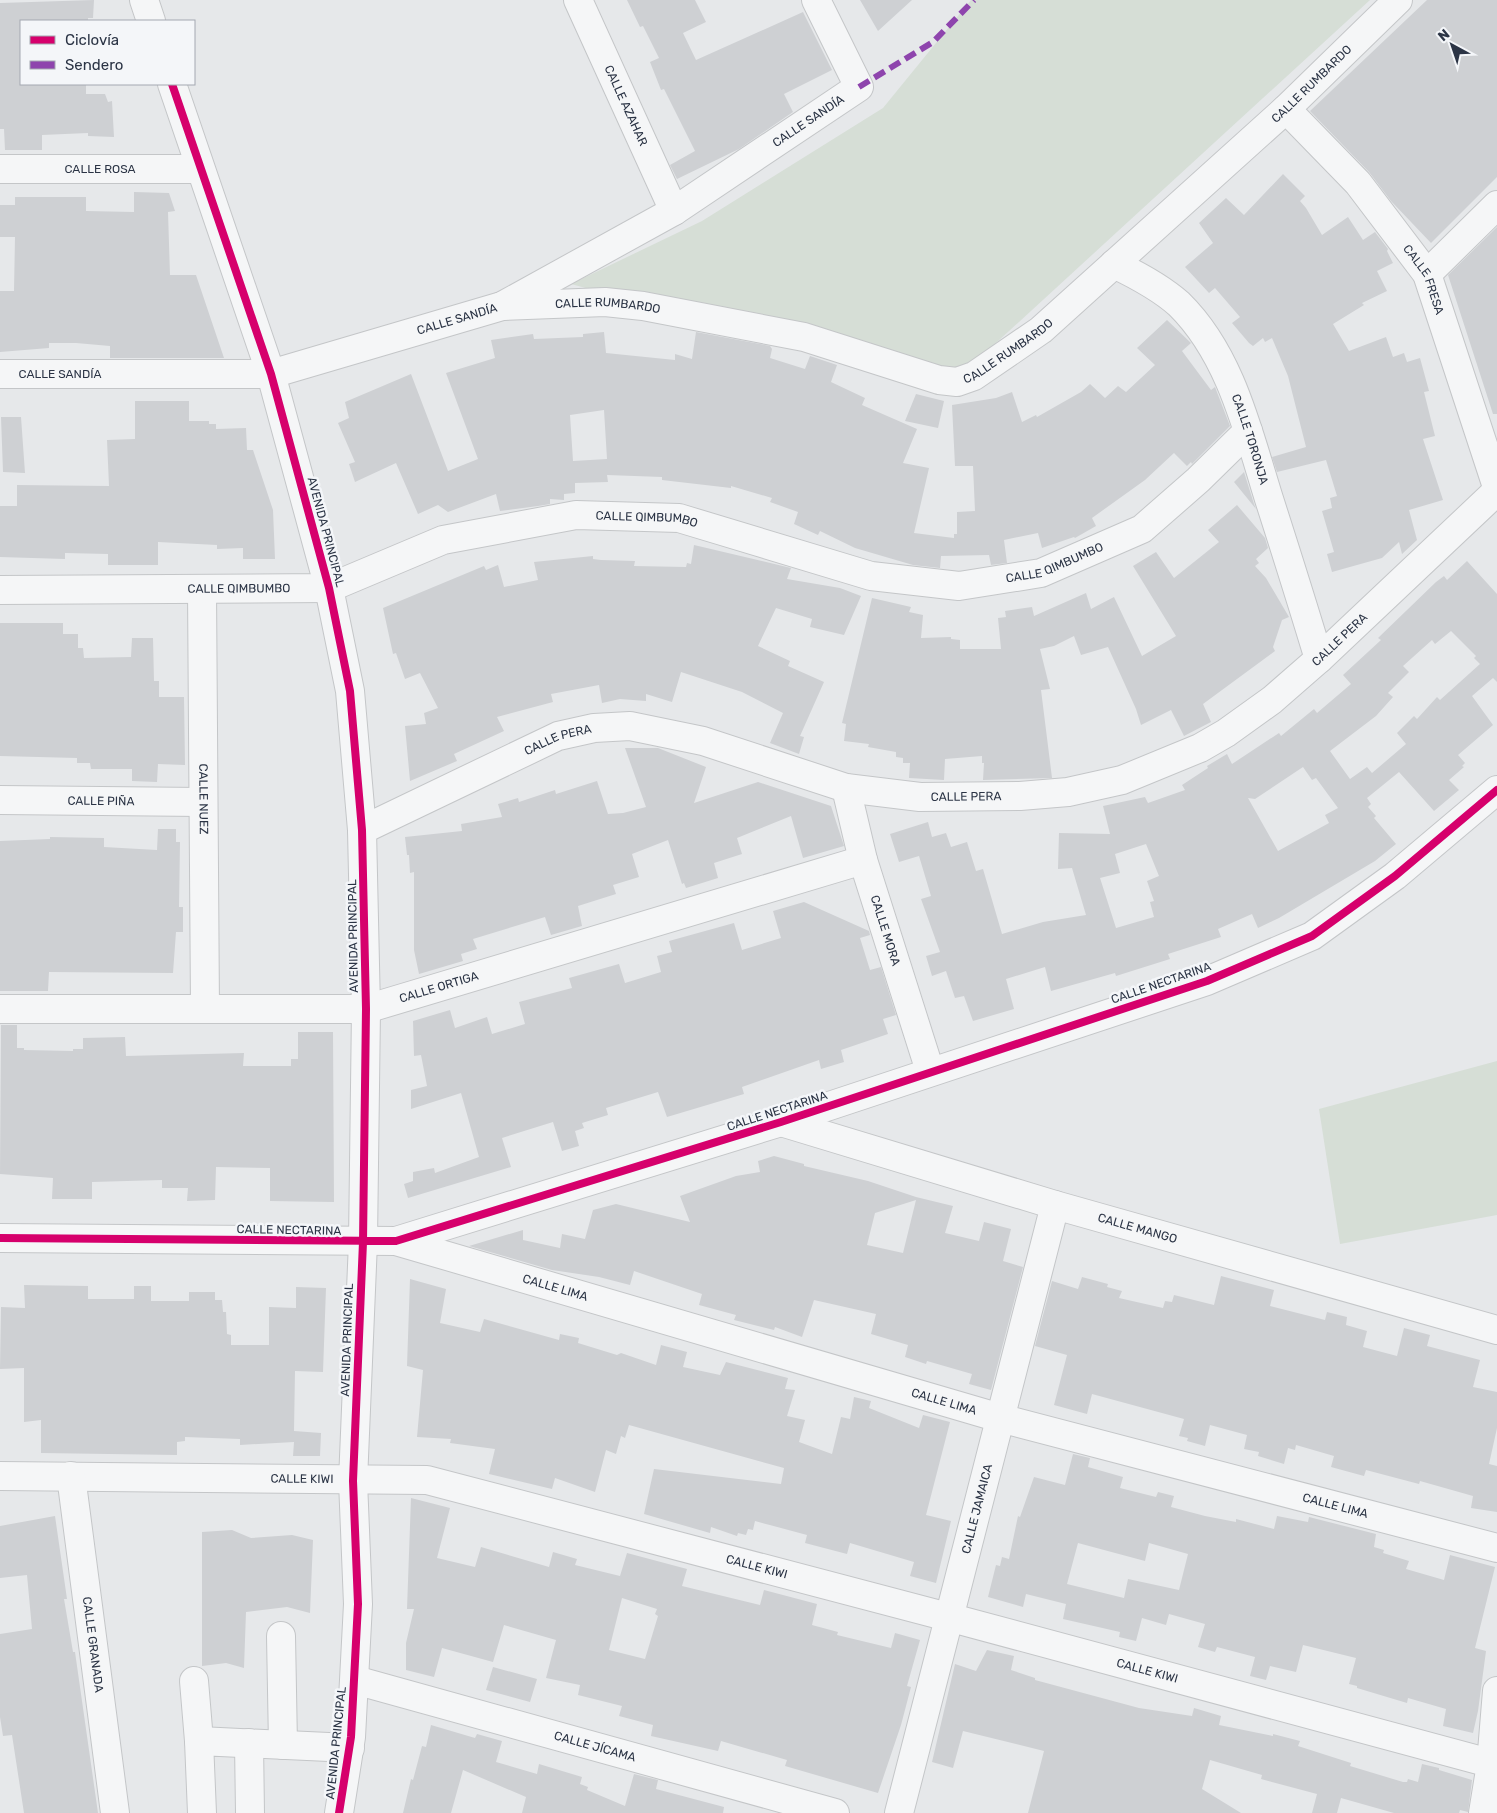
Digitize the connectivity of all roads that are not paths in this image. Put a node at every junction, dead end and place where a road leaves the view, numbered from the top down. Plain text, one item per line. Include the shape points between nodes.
1 (144, 0) edge
2 (578, 0) edge
3 (816, 0) edge
4 (1398, 0) edge
5 (151, 20) edge
6 (172, 85) edge
7 (1286, 109) junction
8 (0, 169) edge
9 (200, 169) junction
10 (1497, 205) edge
11 (674, 211) junction
12 (1114, 264) junction
13 (1427, 274) junction
14 (502, 306) junction
15 (0, 374) edge
16 (271, 374) junction
17 (1248, 431) junction
18 (1497, 487) edge
19 (1497, 491) edge
20 (329, 588) junction
21 (202, 589) junction
22 (0, 590) edge
23 (1319, 659) junction
24 (846, 788) junction
25 (1497, 790) edge
26 (0, 800) edge
27 (202, 802) junction
28 (362, 830) junction
29 (863, 860) junction
30 (0, 1009) edge
31 (205, 1009) junction
32 (366, 1009) junction
33 (930, 1071) junction
34 (781, 1122) junction
35 (1054, 1205) junction
36 (0, 1238) edge
37 (396, 1241) junction
38 (363, 1242) junction
39 (1497, 1330) edge
40 (1000, 1418) junction
41 (0, 1476) edge
42 (70, 1476) junction
43 (353, 1480) junction
44 (1497, 1548) edge
45 (948, 1617) junction
46 (281, 1636) dead end
47 (355, 1680) junction
48 (194, 1681) dead end
49 (1497, 1691) edge
50 (199, 1741) junction
51 (249, 1743) junction
52 (283, 1745) junction
53 (350, 1748) junction
54 (1494, 1765) edge
55 (115, 1813) edge
56 (202, 1813) edge
57 (250, 1813) edge
58 (339, 1813) edge
59 (835, 1813) edge
60 (899, 1813) edge
61 (1483, 1813) edge

1 - 5 street
2 - 11 street, CALLE AZAHAR
3 - 11 street, CALLE SANDÍA via 859,87
4 - 7 street, CALLE RUMBARDO
6 - 9 street, AVENIDA PRINCIPAL
7 - 12 street, CALLE RUMBARDO
7 - 13 street, CALLE FRESA via 1358,183
8 - 9 street, CALLE ROSA
9 - 16 street, AVENIDA PRINCIPAL
10 - 13 street
11 - 14 street, CALLE SANDÍA
12 - 14 street, CALLE RUMBARDO via 1041,330 989,368 957,382 939,380 804,337 644,306 605,302
12 - 17 street, CALLE TORONJA via 1162,290 1194,321 1225,370
13 - 18 street, CALLE FRESA
14 - 16 street, CALLE SANDÍA
15 - 16 street, CALLE SANDÍA
16 - 20 street, AVENIDA PRINCIPAL
17 - 20 street, CALLE QIMBUMBO via 1142,529 1041,573 959,586 871,576 679,518 576,515 443,540
17 - 23 street, CALLE TORONJA
19 - 23 street, CALLE PERA
20 - 21 street, CALLE QIMBUMBO
20 - 28 street, AVENIDA PRINCIPAL via 350,691
21 - 22 street, CALLE QIMBUMBO
21 - 27 street, CALLE NUEZ
23 - 24 street, CALLE PERA via 1272,700 1226,733 1172,761 1096,787 1020,796 920,797
24 - 28 street, CALLE PERA via 703,740 630,726 594,728 558,736
24 - 29 street, CALLE MORA
25 - 33 street, CALLE NECTARINA via 1395,876 1312,936 1207,981
26 - 27 street, CALLE PIÑA
27 - 31 street, CALLE NUEZ
28 - 32 street, AVENIDA PRINCIPAL
29 - 32 street, CALLE ORTIGA
29 - 33 street, CALLE MORA
30 - 31 street, CALLE ORTIGA
31 - 32 street, CALLE ORTIGA
32 - 38 street, AVENIDA PRINCIPAL
33 - 34 street, CALLE NECTARINA
34 - 35 street, CALLE MANGO
34 - 37 street, CALLE NECTARINA
35 - 39 street, CALLE MANGO
35 - 40 street, CALLE JAMAICA
36 - 38 street, CALLE NECTARINA
37 - 38 street, CALLE NECTARINA
37 - 40 street, CALLE LIMA
38 - 43 street, AVENIDA PRINCIPAL
40 - 44 street, CALLE LIMA
40 - 45 street, CALLE JAMAICA
41 - 42 street, CALLE KIWI
42 - 43 street, CALLE KIWI
42 - 55 street, CALLE GRANADA
43 - 45 street, CALLE KIWI via 427,1480
43 - 47 street, AVENIDA PRINCIPAL via 358,1604
45 - 54 street, CALLE KIWI
45 - 60 street, CALLE JAMAICA
46 - 52 street
47 - 53 street, AVENIDA PRINCIPAL
47 - 59 street, CALLE JÍCAMA
48 - 50 street
49 - 54 street
50 - 51 street
50 - 56 street
51 - 52 street
51 - 57 street
52 - 53 street
53 - 58 street, AVENIDA PRINCIPAL
54 - 61 street

